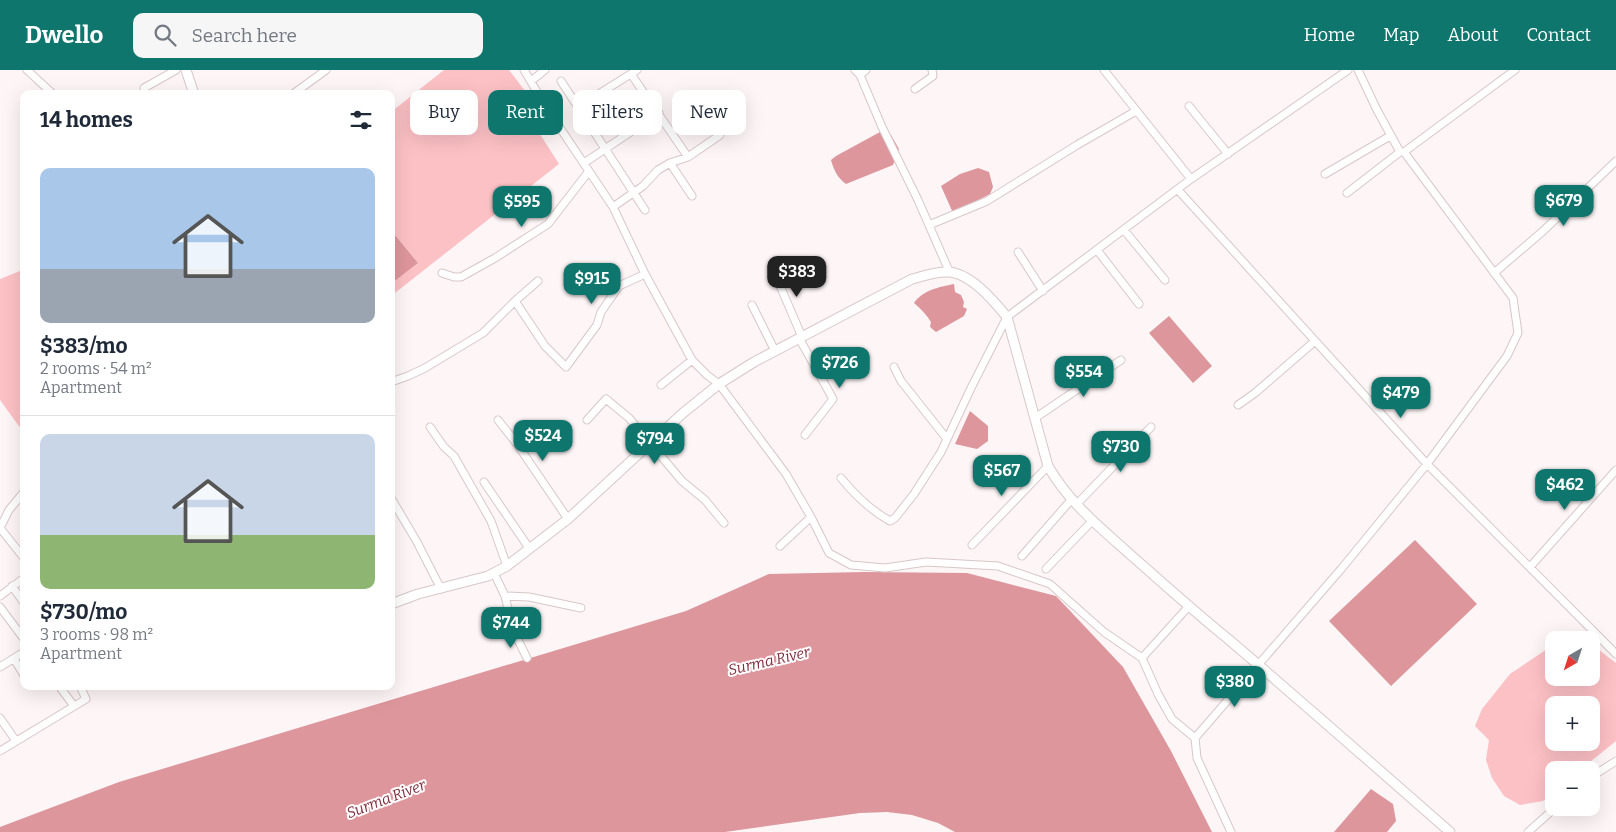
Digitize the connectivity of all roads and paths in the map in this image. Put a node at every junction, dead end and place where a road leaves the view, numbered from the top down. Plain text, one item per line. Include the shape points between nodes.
1 (27, 70) edge
2 (176, 70) edge
3 (186, 70) edge
4 (326, 70) edge
5 (524, 70) edge
6 (546, 70) edge
7 (932, 70) edge
8 (1104, 70) edge
9 (1348, 70) edge
10 (1358, 70) edge
11 (1516, 70) edge
12 (634, 72) edge
13 (860, 72) edge
14 (561, 81) dead end
15 (531, 82) junction
16 (144, 88) dead end
17 (915, 89) dead end
18 (49, 90) edge
19 (193, 90) edge
20 (298, 90) edge
21 (605, 90) edge
22 (645, 90) edge
23 (573, 99) edge
24 (1189, 106) dead end
25 (1136, 111) junction
26 (662, 117) edge
27 (596, 135) edge
28 (624, 135) edge
29 (720, 135) dead end
30 (1390, 136) junction
31 (605, 148) junction
32 (1402, 152) junction
33 (1228, 154) junction
34 (688, 157) junction
35 (1616, 161) edge
36 (584, 163) junction
37 (670, 163) junction
38 (589, 171) junction
39 (1325, 174) dead end
40 (1191, 179) junction
41 (1178, 190) junction
42 (633, 192) junction
43 (1346, 193) dead end
44 (692, 196) dead end
45 (613, 207) junction
46 (645, 210) dead end
47 (929, 225) junction
48 (1124, 230) junction
49 (1097, 250) junction
50 (1018, 252) dead end
51 (772, 267) dead end
52 (949, 271) junction
53 (1494, 273) junction
54 (442, 274) dead end
55 (645, 274) junction
56 (1165, 280) dead end
57 (538, 281) dead end
58 (1043, 291) junction
59 (514, 301) junction
60 (1139, 304) dead end
61 (752, 305) dead end
62 (1008, 317) junction
63 (801, 338) junction
64 (1315, 341) junction
65 (775, 351) junction
66 (692, 360) junction
67 (1121, 360) dead end
68 (894, 366) dead end
69 (395, 381) edge
70 (661, 384) dead end
71 (719, 384) junction
72 (1238, 405) dead end
73 (1035, 418) junction
74 (498, 420) dead end
75 (587, 420) dead end
76 (430, 427) dead end
77 (1151, 427) dead end
78 (805, 435) dead end
79 (947, 439) junction
80 (651, 443) junction
81 (1427, 464) junction
82 (1048, 466) junction
83 (1616, 470) edge
84 (841, 478) dead end
85 (484, 482) dead end
86 (20, 497) edge
87 (1074, 502) junction
88 (395, 505) edge
89 (811, 517) junction
90 (568, 519) junction
91 (1092, 520) junction
92 (724, 523) dead end
93 (0, 528) edge
94 (972, 545) dead end
95 (780, 546) dead end
96 (529, 548) junction
97 (20, 553) edge
98 (1022, 556) dead end
99 (507, 566) junction
100 (1530, 567) junction
101 (1046, 569) dead end
102 (494, 573) junction
103 (20, 581) edge
104 (12, 586) junction
105 (441, 589) junction
106 (0, 596) edge
107 (505, 596) junction
108 (20, 597) edge
109 (395, 603) edge
110 (1189, 606) junction
111 (0, 607) edge
112 (582, 608) dead end
113 (20, 634) edge
114 (1616, 654) edge
115 (20, 655) edge
116 (527, 658) dead end
117 (1142, 658) junction
118 (14, 659) junction
119 (1258, 664) junction
120 (0, 668) edge
121 (20, 669) edge
122 (62, 690) edge
123 (82, 690) edge
124 (74, 706) junction
125 (0, 718) edge
126 (1195, 738) junction
127 (16, 741) junction
128 (0, 750) edge
129 (1616, 761) edge
130 (1600, 771) edge
131 (1546, 816) edge
132 (1231, 832) edge
133 (1450, 832) edge
134 (1528, 832) edge

1 - 18 street
2 - 16 street
3 - 19 main road
4 - 20 street
5 - 15 street
6 - 15 street
7 - 17 street via 933,76
8 - 25 street
9 - 33 street
10 - 30 street
11 - 32 street
12 - 21 street
12 - 22 street
13 - 47 street via 882,128
14 - 23 street
15 - 36 street
24 - 33 street
25 - 40 street
25 - 47 street via 987,201
26 - 34 street
27 - 31 street
28 - 31 street
29 - 34 street
30 - 32 street
30 - 39 street
31 - 36 street
31 - 42 street
32 - 43 street
32 - 53 street
33 - 40 street
34 - 37 street
35 - 53 street
36 - 38 street
37 - 42 street
37 - 44 street
38 - 45 street
38 - 54 street via 548,224 461,277
40 - 41 street
41 - 48 street
41 - 64 street
42 - 45 street
42 - 46 street
45 - 55 street
47 - 52 street
48 - 49 street
48 - 56 street
49 - 58 street
49 - 60 street
50 - 58 street
51 - 63 street
52 - 62 main road via 970,279
52 - 63 main road via 912,279
53 - 81 street via 1513,298 1518,333 1507,356
55 - 59 street via 619,286 601,312 597,325 566,367 546,346
55 - 66 street
57 - 59 street
58 - 62 street
59 - 69 street via 483,334 425,368
61 - 65 street
62 - 73 main road
62 - 79 street
63 - 65 main road
63 - 78 street via 833,399
64 - 72 street
64 - 81 street
65 - 71 main road
66 - 70 street
66 - 71 street
67 - 73 street
68 - 79 street via 901,381
71 - 80 main road
71 - 89 street via 786,474
73 - 82 main road
74 - 90 street
75 - 80 street via 606,399
76 - 99 street via 454,456 491,521
77 - 87 street
79 - 84 street via 914,494 890,520 853,493
80 - 90 main road
80 - 92 street via 682,481 705,500
81 - 100 street
81 - 119 street
82 - 87 main road
82 - 94 street
83 - 100 street
85 - 96 street
86 - 93 street
87 - 91 main road
87 - 98 street
88 - 105 street
89 - 95 street
89 - 117 street via 829,552 851,565 885,568 926,562 998,566 1050,584 1104,632
90 - 96 main road
91 - 101 street
91 - 110 main road
93 - 97 street
96 - 99 main road
99 - 102 main road
100 - 114 street
102 - 105 main road
102 - 107 street
103 - 104 street
104 - 106 street
104 - 108 street
105 - 109 main road
107 - 112 street via 529,597
107 - 116 street via 514,630
110 - 117 street
110 - 119 main road
111 - 113 street
115 - 118 street
117 - 126 street via 1172,720
118 - 120 street
118 - 121 street
119 - 126 street
119 - 133 main road
122 - 124 street
123 - 124 street via 86,699
124 - 127 street
125 - 127 street
126 - 132 street via 1197,758
127 - 128 street
129 - 130 street
131 - 134 street

